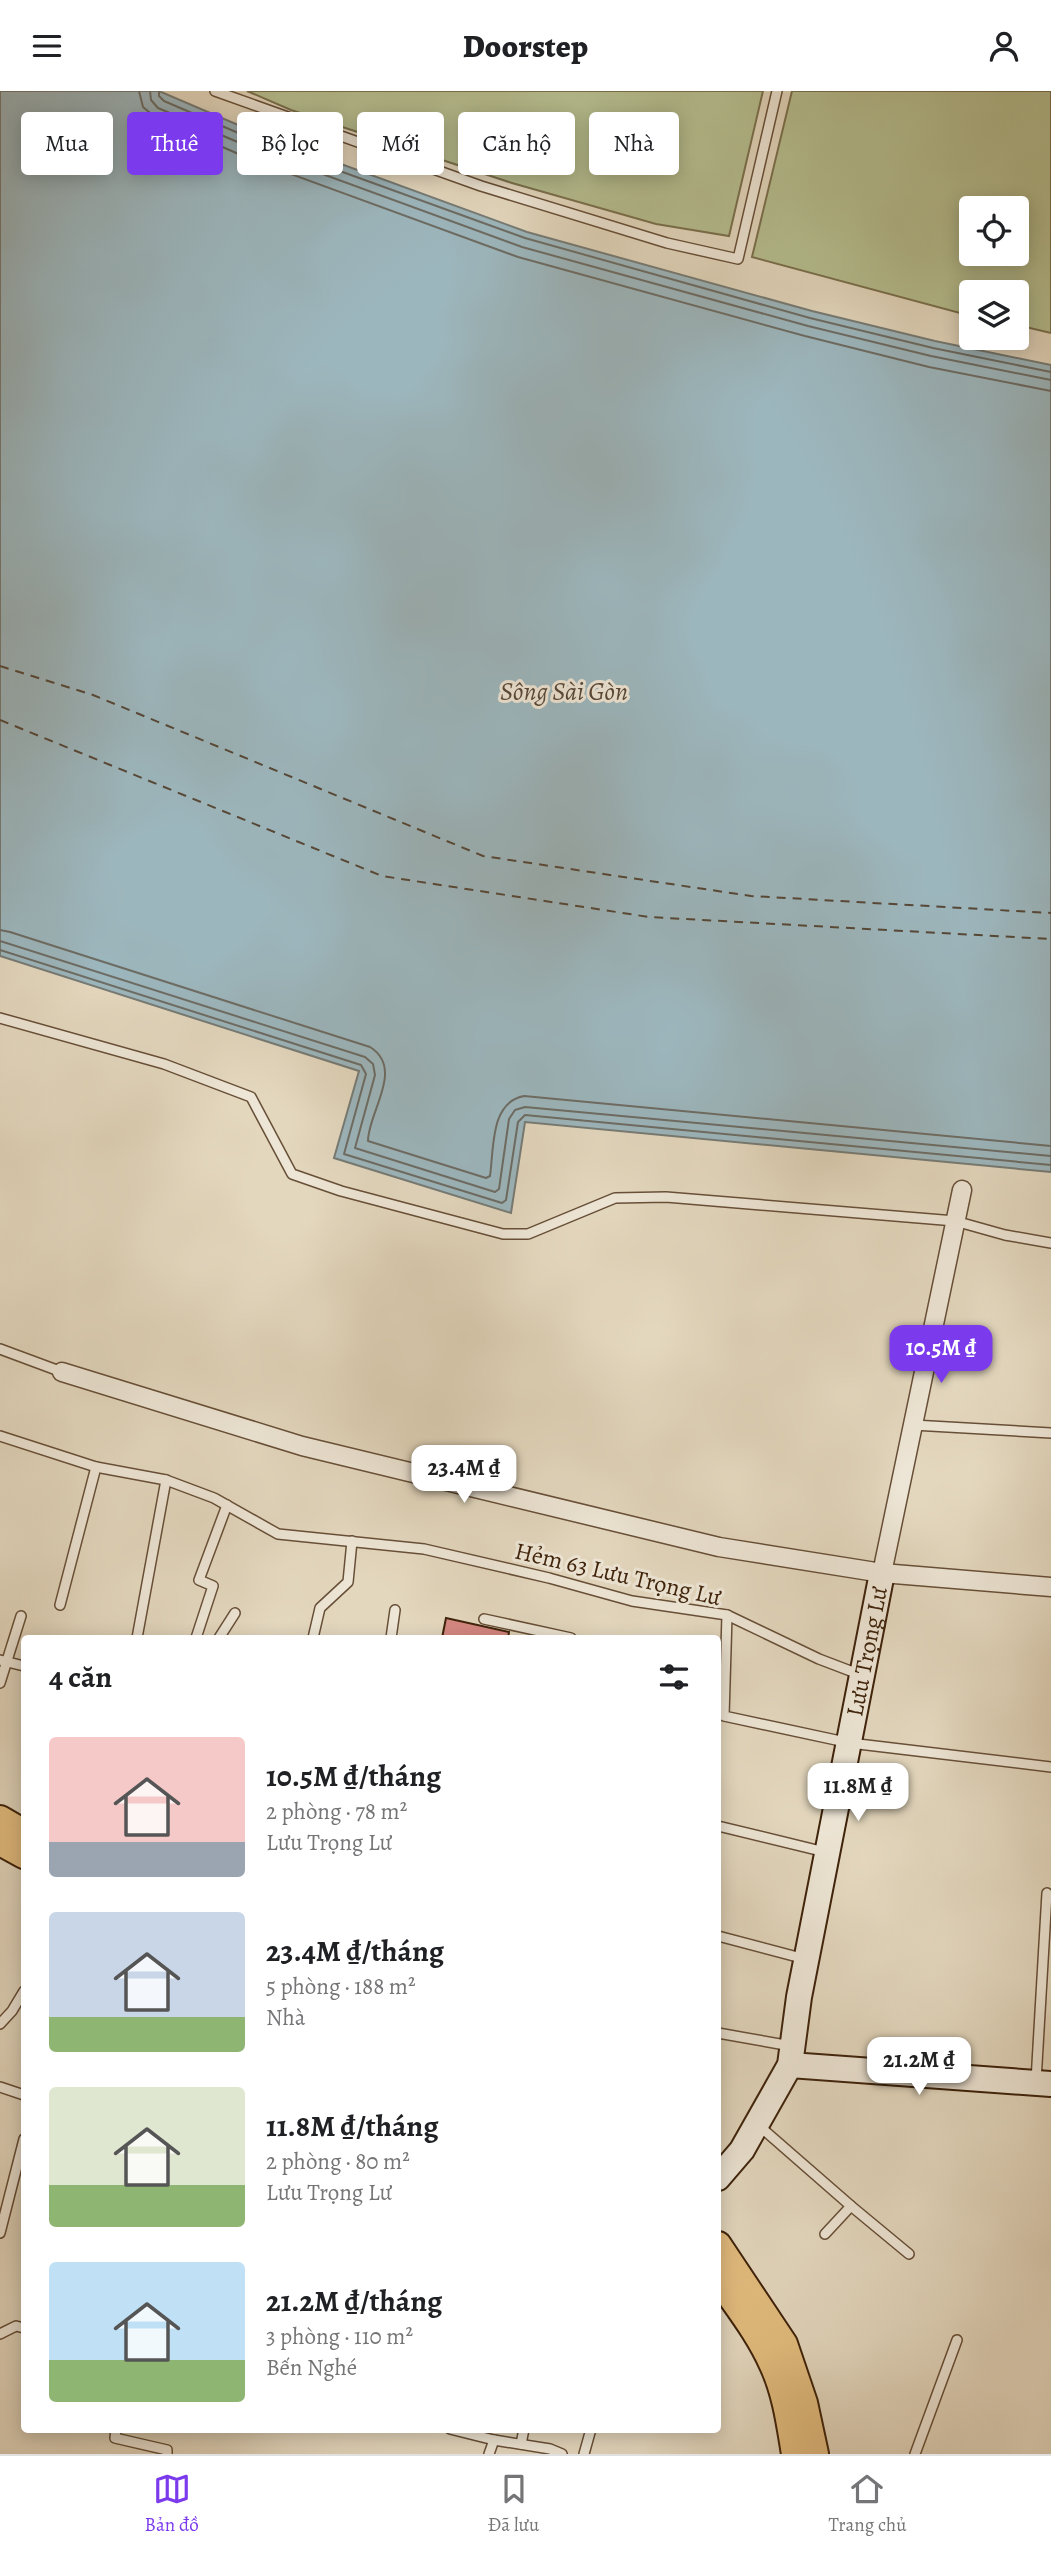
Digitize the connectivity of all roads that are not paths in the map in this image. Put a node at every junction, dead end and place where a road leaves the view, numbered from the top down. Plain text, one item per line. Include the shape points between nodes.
1 (215, 91) edge
2 (778, 91) edge
3 (0, 1018) edge
4 (962, 1190) dead end
5 (955, 1221) junction
6 (1051, 1243) edge
7 (0, 1349) edge
8 (62, 1372) joint
9 (913, 1425) junction
10 (1051, 1433) edge
11 (0, 1436) edge
12 (96, 1467) junction
13 (166, 1480) junction
14 (227, 1505) junction
15 (352, 1541) junction
16 (882, 1573) junction
17 (1051, 1587) edge
18 (61, 1605) dead end
19 (395, 1610) dead end
20 (235, 1613) dead end
21 (727, 1615) junction
22 (21, 1616) dead end
23 (484, 1619) dead end
24 (138, 1635) edge
25 (197, 1635) edge
26 (221, 1635) edge
27 (314, 1635) edge
28 (391, 1635) edge
29 (557, 1635) edge
30 (4, 1662) edge
31 (863, 1675) junction
32 (0, 1683) edge
33 (850, 1743) junction
34 (1051, 1767) edge
35 (0, 1819) edge
36 (721, 1827) edge
37 (21, 1831) edge
38 (0, 1842) edge
39 (21, 1853) edge
40 (828, 1853) junction
41 (1047, 1893) dead end
42 (721, 1937) edge
43 (807, 1959) junction
44 (21, 1996) edge
45 (0, 2024) edge
46 (721, 2034) edge
47 (791, 2056) junction
48 (1043, 2084) edge
49 (0, 2087) edge
50 (21, 2094) edge
51 (756, 2123) junction
52 (21, 2151) edge
53 (721, 2174) edge
54 (852, 2206) junction
55 (0, 2233) edge
56 (825, 2234) dead end
57 (721, 2250) edge
58 (909, 2253) dead end
59 (721, 2282) edge
60 (21, 2327) edge
61 (0, 2335) edge
62 (957, 2340) dead end
63 (116, 2433) edge
64 (466, 2433) edge
65 (523, 2433) edge
66 (590, 2433) edge
67 (494, 2440) junction
68 (521, 2444) junction
69 (167, 2454) edge
70 (489, 2454) edge
71 (562, 2454) edge
72 (584, 2454) edge
73 (795, 2454) edge
74 (814, 2454) edge
75 (915, 2454) edge

1 - 2 lane via 503,193 667,243 738,258
3 - 5 lane via 164,1064 251,1097 292,1174 503,1234 528,1234 615,1198 666,1197
4 - 5 street, Lưu Trọng Lư
5 - 6 lane
5 - 9 street, Lưu Trọng Lư
7 - 8 lane
8 - 16 street via 315,1450 719,1547
9 - 10 lane
9 - 16 street, Lưu Trọng Lư
11 - 12 lane
12 - 13 lane
12 - 18 lane
13 - 14 lane
13 - 24 lane
14 - 15 lane, Hẻm 63 Lưu Trọng Lư via 278,1534
14 - 25 lane via 199,1580 213,1586
15 - 21 lane, Hẻm 63 Lưu Trọng Lư via 424,1549 632,1601
15 - 27 lane via 348,1582 320,1608
16 - 17 street
16 - 31 street, Lưu Trọng Lư
19 - 28 lane
20 - 26 lane
21 - 31 lane
21 - 33 lane, Hẻm 63 Lưu Trọng Lư via 724,1716
22 - 30 lane
23 - 29 lane
30 - 32 lane
31 - 33 street, Lưu Trọng Lư
33 - 34 lane
33 - 40 street, Lưu Trọng Lư
35 - 37 main road
36 - 40 lane
38 - 39 main road
40 - 43 street, Lưu Trọng Lư
41 - 48 lane
42 - 43 lane
43 - 47 street, Lưu Trọng Lư
44 - 45 lane
46 - 47 lane
47 - 48 street
47 - 51 street, Lưu Trọng Lư
49 - 50 lane
51 - 53 street, Lưu Trọng Lư via 742,2150
51 - 54 lane
52 - 55 lane
54 - 56 lane
54 - 58 lane
57 - 74 main road via 784,2344 804,2403
59 - 73 main road via 773,2365
60 - 61 lane
62 - 75 lane
63 - 69 lane via 115,2438 167,2450
64 - 67 lane
65 - 68 lane
66 - 72 lane
67 - 68 lane
67 - 70 lane
68 - 71 lane

